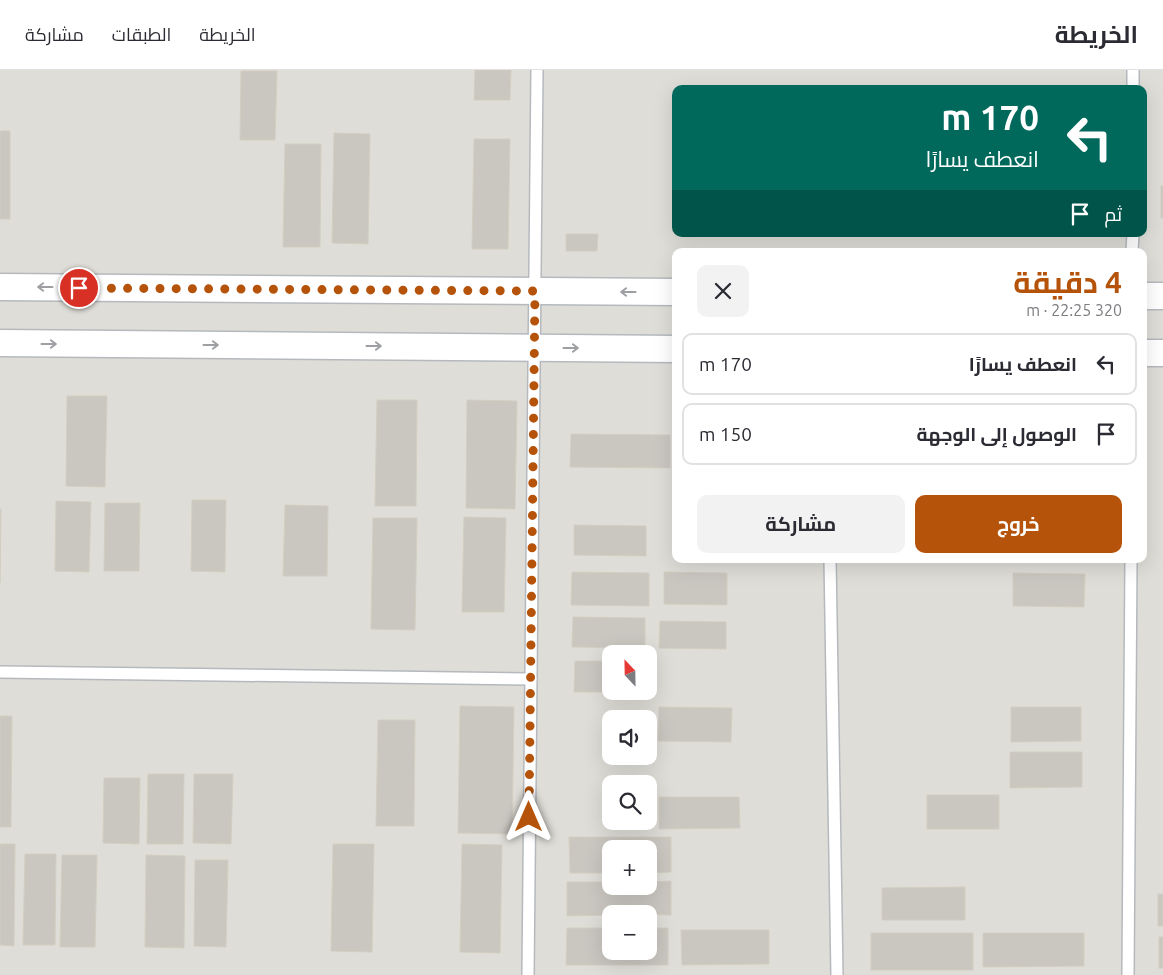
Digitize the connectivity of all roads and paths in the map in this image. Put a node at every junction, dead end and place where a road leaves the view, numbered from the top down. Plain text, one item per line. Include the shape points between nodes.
1 (537, 70) edge
2 (1134, 70) edge
3 (1133, 85) edge
4 (0, 287) edge
5 (535, 291) junction
6 (672, 292) edge
7 (1147, 296) edge
8 (1163, 296) edge
9 (0, 344) edge
10 (534, 348) junction
11 (672, 349) edge
12 (1147, 353) edge
13 (1163, 353) edge
14 (830, 563) edge
15 (1131, 563) edge
16 (0, 672) edge
17 (531, 679) junction
18 (528, 975) edge
19 (837, 975) edge
20 (1128, 975) edge

1 - 5 lane
2 - 3 lane
5 -> 4 street
6 -> 5 street
5 - 10 lane
7 - 8 street
9 -> 10 street
10 -> 11 street
10 - 17 lane
12 - 13 street
14 - 19 lane
15 - 20 lane
16 - 17 lane
17 - 18 lane

